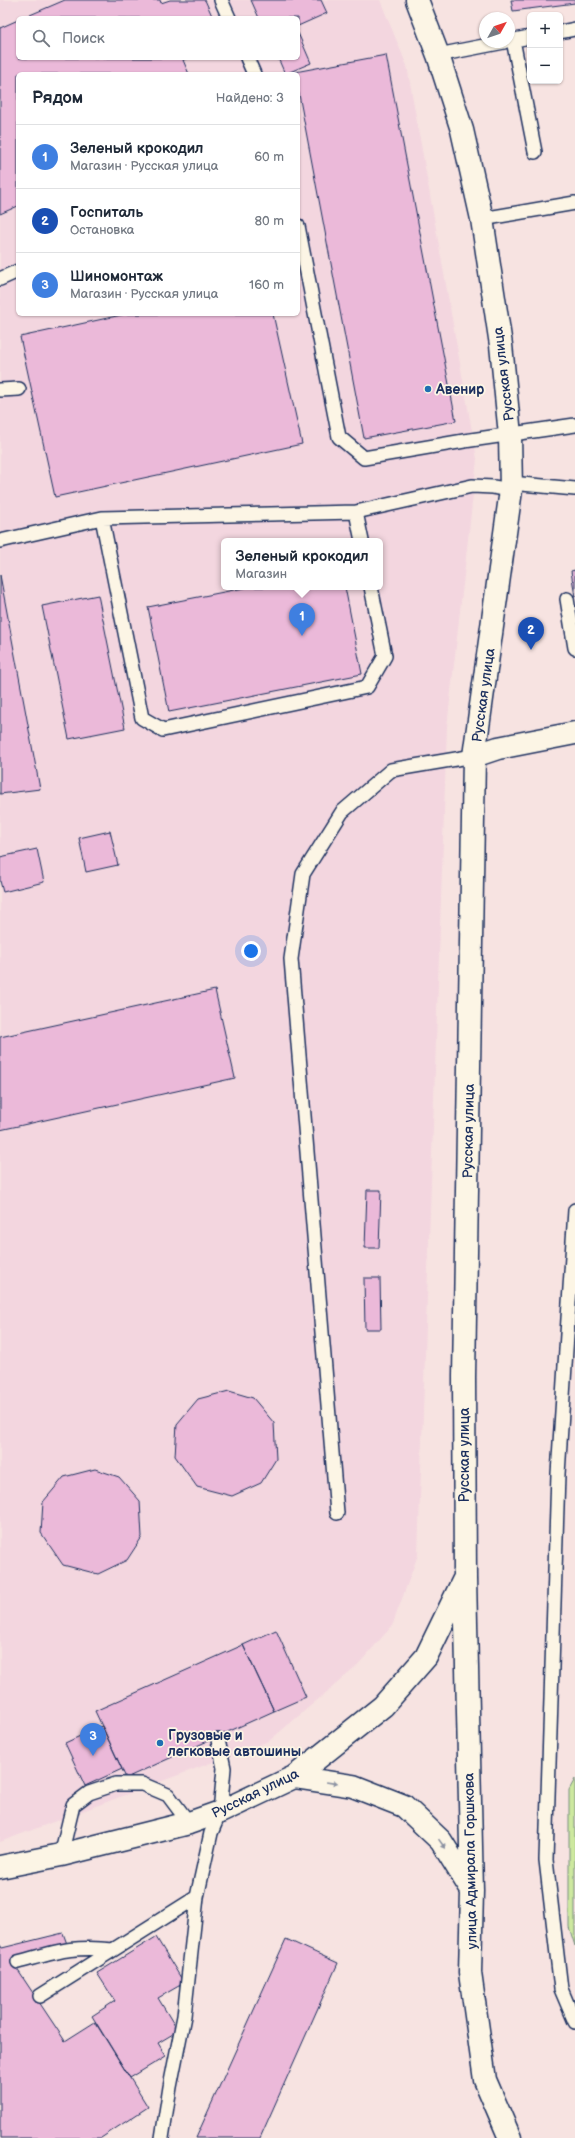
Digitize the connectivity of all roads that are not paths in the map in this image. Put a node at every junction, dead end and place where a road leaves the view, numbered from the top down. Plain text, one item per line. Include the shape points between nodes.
1 (221, 0) edge
2 (417, 0) edge
3 (228, 16) edge
4 (575, 29) edge
5 (563, 31) edge
6 (527, 38) edge
7 (515, 40) edge
8 (479, 47) edge
9 (510, 48) edge
10 (438, 55) junction
11 (248, 60) edge
12 (253, 72) edge
13 (535, 152) dead end
14 (575, 203) edge
15 (482, 219) junction
16 (300, 236) edge
17 (16, 273) edge
18 (0, 280) edge
19 (19, 389) dead end
20 (0, 390) edge
21 (575, 425) edge
22 (510, 435) junction
23 (511, 487) junction
24 (575, 489) edge
25 (356, 512) junction
26 (102, 518) junction
27 (361, 538) edge
28 (0, 541) edge
29 (372, 590) edge
30 (567, 599) dead end
31 (575, 648) edge
32 (575, 733) edge
33 (474, 756) junction
34 (575, 1210) edge
35 (337, 1513) dead end
36 (465, 1578) junction
37 (218, 1740) dead end
38 (294, 1777) junction
39 (220, 1812) junction
40 (189, 1823) junction
41 (61, 1855) junction
42 (0, 1867) edge
43 (472, 1891) junction
44 (197, 1897) junction
45 (113, 1950) junction
46 (18, 1962) dead end
47 (40, 1996) dead end
48 (575, 2022) edge
49 (162, 2138) edge
50 (510, 2138) edge

1 - 3 lane
2 - 10 main road, Русская улица
4 - 5 lane
6 - 7 lane
8 - 10 lane
9 - 13 lane
10 - 15 main road, Русская улица via 462,130
11 - 12 lane
14 - 15 lane
15 - 22 main road, Русская улица via 501,345
16 - 22 lane via 339,437 364,458
17 - 18 lane
19 - 20 lane
21 - 22 lane
22 - 23 main road, Русская улица
23 - 24 lane
23 - 25 lane via 472,486
23 - 33 main road, Русская улица
25 - 26 lane
25 - 27 lane
26 - 28 lane
26 - 29 lane via 142,718 163,730 367,687 385,656
30 - 31 lane
32 - 33 main road, Русская улица via 498,748
33 - 35 lane via 391,770 342,812 304,874 291,959
33 - 36 main road, Русская улица via 464,1377
34 - 48 lane via 558,1474 546,1860 561,1989
36 - 38 main road, Русская улица via 426,1657 383,1706
36 - 43 main road, улица Адмирала Горшкова
37 - 39 lane via 224,1768
38 - 39 main road, Русская улица
38 -> 43 main road via 353,1786 404,1806 441,1841
39 - 40 main road, Русская улица
39 - 44 lane via 211,1834
40 - 41 main road, Русская улица
40 - 41 lane via 168,1795 142,1784 116,1784 89,1793 73,1805
41 - 42 main road, Русская улица
43 - 50 main road, улица Адмирала Горшкова via 470,1973 485,2080
44 - 45 lane
44 - 49 lane via 184,2016
45 - 46 lane via 86,1947 68,1949
45 - 47 lane

